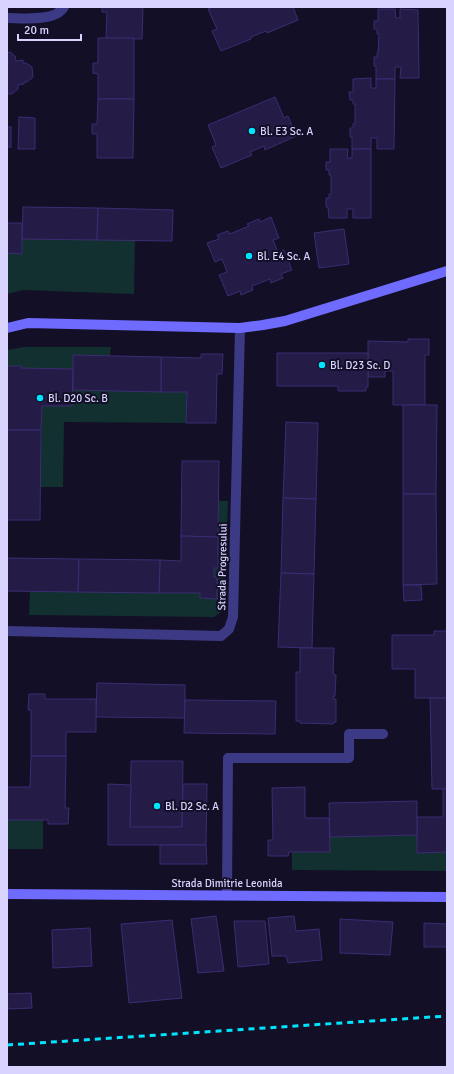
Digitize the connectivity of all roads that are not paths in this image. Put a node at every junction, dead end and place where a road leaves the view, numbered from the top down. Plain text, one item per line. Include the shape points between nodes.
1 (64, 7) edge
2 (7, 18) edge
3 (447, 271) edge
4 (7, 328) edge
5 (240, 328) junction
6 (7, 631) edge
7 (383, 734) dead end
8 (7, 894) edge
9 (227, 895) junction
10 (447, 897) edge

1 - 2 street via 44,18
3 - 5 street via 285,320
4 - 5 street via 28,323
5 - 6 street, Strada Progresului via 233,617 229,629 221,636
7 - 9 street via 349,734 348,758 228,758
8 - 9 street, Strada Dimitrie Leonida
9 - 10 street, Strada Dimitrie Leonida

